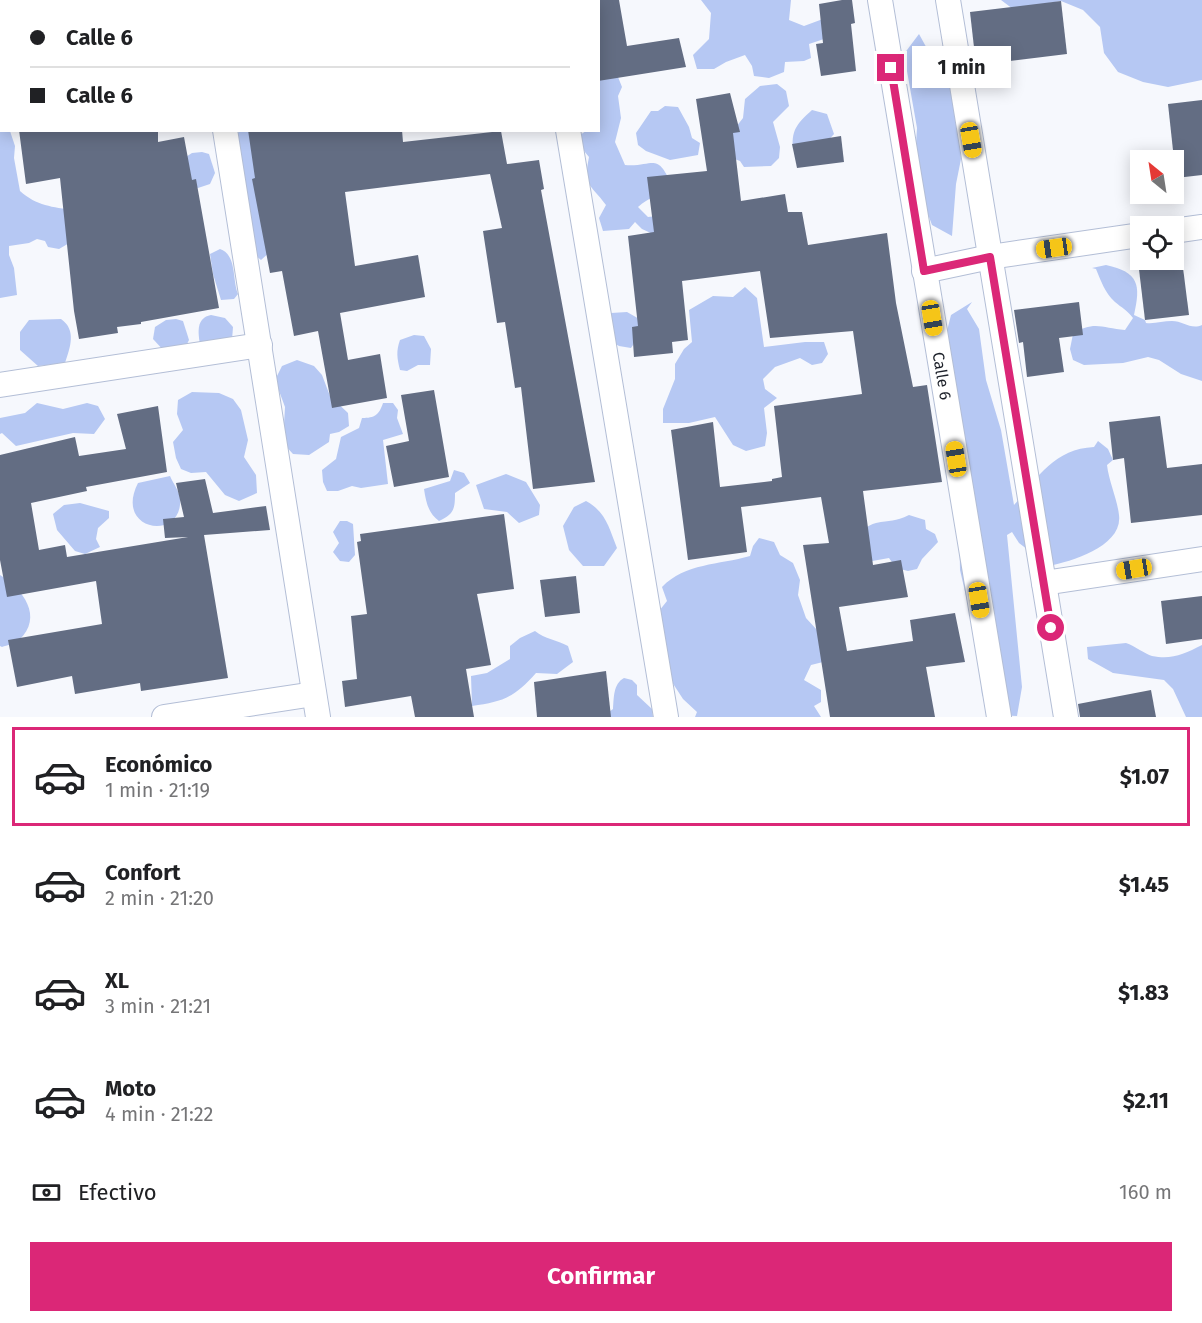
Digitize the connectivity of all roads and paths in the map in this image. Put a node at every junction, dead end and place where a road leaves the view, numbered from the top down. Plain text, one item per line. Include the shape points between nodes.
1 (880, 0) edge
2 (948, 0) edge
3 (225, 132) edge
4 (568, 132) edge
5 (1202, 227) edge
6 (1184, 229) edge
7 (1130, 237) edge
8 (990, 257) junction
9 (924, 271) junction
10 (260, 345) junction
11 (0, 385) edge
12 (1202, 558) edge
13 (1044, 583) junction
14 (316, 705) edge
15 (164, 717) edge
16 (666, 717) edge
17 (999, 717) edge
18 (1066, 717) edge

1 - 9 street, Calle 6
2 - 8 street
3 - 10 street
4 - 16 street
5 - 6 street
7 - 8 street
8 - 9 street
8 - 13 street
9 - 17 street, Calle 6
10 - 11 street
10 - 14 street
12 - 13 street
13 - 18 street
14 - 15 street

